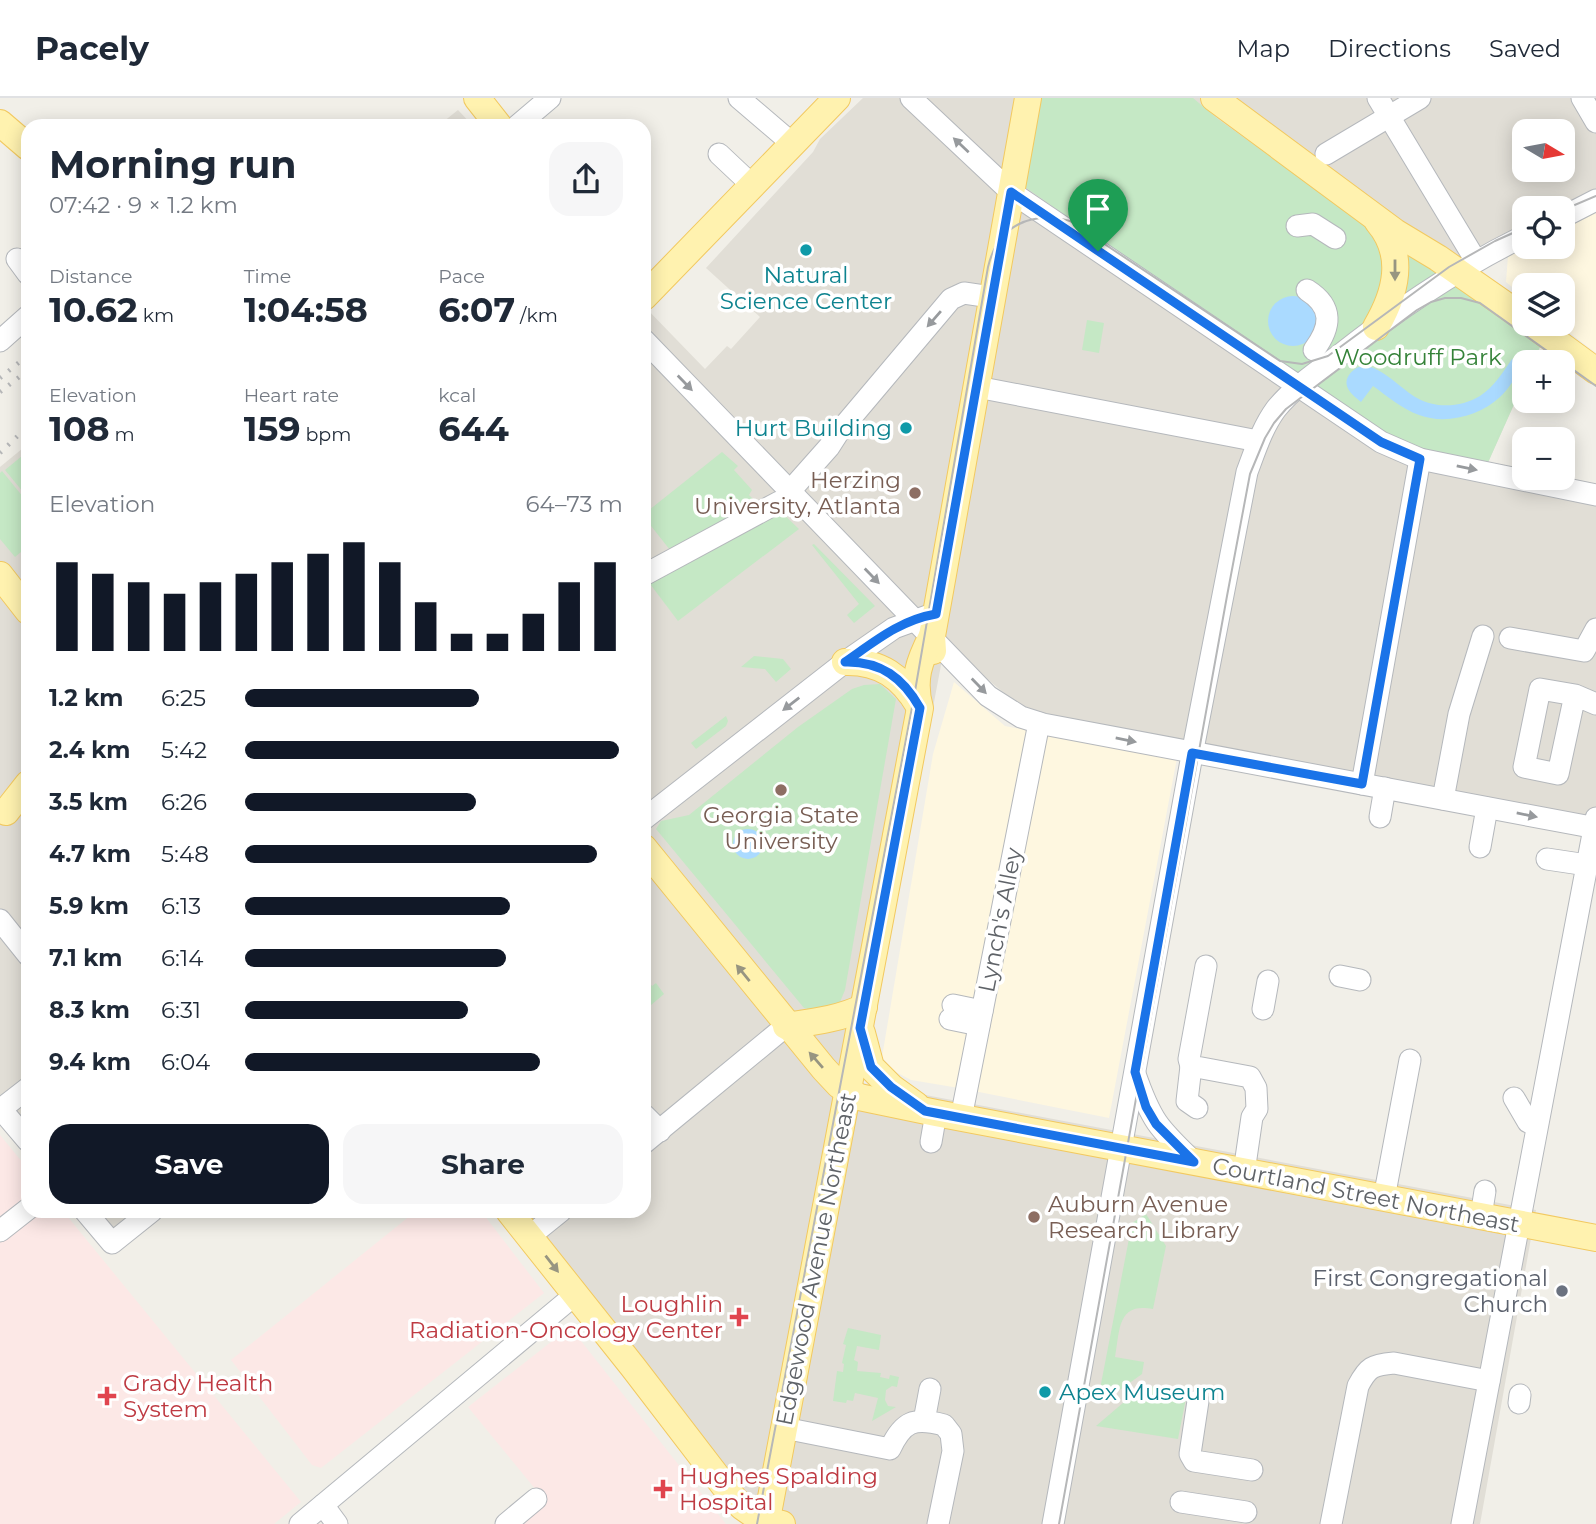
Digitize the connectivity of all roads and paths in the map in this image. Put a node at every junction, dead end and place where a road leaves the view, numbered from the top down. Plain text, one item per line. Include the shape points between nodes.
1 (477, 98) edge
2 (550, 98) edge
3 (739, 98) edge
4 (837, 98) edge
5 (911, 98) edge
6 (1028, 98) edge
7 (1214, 98) edge
8 (1420, 98) edge
9 (1582, 98) edge
10 (1384, 107) edge
11 (494, 119) edge
12 (525, 119) edge
13 (1596, 122) edge
14 (0, 123) edge
15 (21, 142) edge
16 (794, 145) junction
17 (719, 154) dead end
18 (1326, 154) dead end
19 (753, 186) junction
20 (1011, 192) junction
21 (1596, 200) edge
22 (1575, 211) edge
23 (1373, 216) junction
24 (1297, 226) dead end
25 (1335, 238) dead end
26 (1512, 243) edge
27 (1467, 267) junction
28 (651, 289) edge
29 (1307, 290) dead end
30 (991, 297) junction
31 (1512, 307) edge
32 (21, 322) edge
33 (1376, 327) junction
34 (1548, 336) edge
35 (0, 341) edge
36 (651, 349) edge
37 (1314, 350) dead end
38 (1596, 371) edge
39 (1298, 386) junction
40 (977, 387) junction
41 (1258, 441) junction
42 (1420, 459) junction
43 (1596, 495) edge
44 (785, 496) junction
45 (651, 571) edge
46 (0, 575) edge
47 (21, 602) edge
48 (928, 623) junction
49 (1596, 629) edge
50 (1483, 636) dead end
51 (1510, 638) dead end
52 (845, 662) junction
53 (1575, 695) dead end
54 (1596, 704) edge
55 (920, 708) junction
56 (1039, 723) junction
57 (1192, 753) junction
58 (1362, 784) junction
59 (1385, 788) junction
60 (21, 795) edge
61 (1443, 799) junction
62 (1487, 808) junction
63 (11, 810) edge
64 (651, 813) edge
65 (1380, 817) dead end
66 (1595, 825) edge
67 (1480, 847) dead end
68 (651, 857) edge
69 (1547, 859) dead end
70 (1587, 865) junction
71 (0, 920) edge
72 (21, 946) edge
73 (1206, 966) dead end
74 (1268, 981) dead end
75 (1263, 1009) dead end
76 (951, 1012) dead end
77 (862, 1017) junction
78 (981, 1018) junction
79 (786, 1026) junction
80 (1410, 1060) dead end
81 (1191, 1066) junction
82 (1135, 1072) junction
83 (849, 1091) junction
84 (21, 1093) edge
85 (1514, 1098) dead end
86 (0, 1108) edge
87 (1197, 1108) dead end
88 (941, 1114) junction
89 (1527, 1122) junction
90 (21, 1133) edge
91 (652, 1137) edge
92 (931, 1142) dead end
93 (1121, 1148) junction
94 (1194, 1162) junction
95 (1244, 1172) junction
96 (1384, 1198) junction
97 (21, 1214) edge
98 (92, 1218) edge
99 (143, 1218) edge
100 (515, 1218) edge
101 (552, 1218) edge
102 (1519, 1224) junction
103 (0, 1231) edge
104 (530, 1236) junction
105 (1596, 1238) edge
106 (576, 1294) junction
107 (1489, 1381) junction
108 (930, 1389) dead end
109 (1198, 1401) dead end
110 (924, 1422) junction
111 (784, 1428) junction
112 (1252, 1470) dead end
113 (536, 1499) dead end
114 (1181, 1502) dead end
115 (323, 1505) junction
116 (1246, 1512) dead end
117 (770, 1523) edge
118 (300, 1524) edge
119 (337, 1524) edge
120 (506, 1524) edge
121 (938, 1524) edge
122 (1054, 1524) edge
123 (1331, 1524) edge
124 (1462, 1524) edge

1 - 11 main road
2 - 12 street
3 - 16 street
4 - 16 main road
20 -> 5 street
6 - 20 main road, Edgewood Avenue Northeast
7 - 23 main road
8 - 10 street
9 - 13 street
10 - 18 street
10 - 27 street
14 - 15 main road
16 - 19 main road
17 - 19 street
19 - 28 main road
20 - 30 main road, Edgewood Avenue Northeast
20 - 39 street
21 - 22 street
23 - 27 main road
23 -> 33 main road via 1386,231 1397,269 1389,302
24 - 25 street via 1313,225
26 - 27 street
27 - 31 main road
27 - 33 street
29 - 37 street via 1324,305 1327,316 1323,338
30 - 40 main road, Edgewood Avenue Northeast
30 -> 44 street via 964,293 951,299
32 - 35 street
33 - 39 street
34 - 38 main road
36 -> 44 street
39 - 41 street via 1275,411
39 - 42 street via 1381,442
40 - 41 street
40 - 48 main road, Edgewood Avenue Northeast
41 - 57 street via 1247,472
42 -> 43 street
42 - 58 street
44 - 45 street
44 -> 48 street
46 - 47 main road
48 - 52 street via 894,628
48 - 55 main road, Edgewood Avenue Northeast via 934,670 929,698
48 -> 56 street via 988,696
49 - 51 street via 1584,651
50 - 61 street via 1460,714
52 - 55 main road via 871,665 893,676 911,691
52 -> 64 street
53 - 54 street
55 - 77 main road, Edgewood Avenue Northeast
56 -> 57 street
56 - 78 street, Lynch's Alley
57 - 58 street
57 - 82 street
58 - 59 street
59 - 61 street
59 - 65 street
60 - 63 main road
61 - 62 street
62 -> 66 street
62 - 67 street
66 - 70 street
79 -> 68 main road
69 - 70 street
70 - 89 street via 1561,953
71 - 72 street
73 - 81 street
74 - 75 street
76 - 78 street
77 - 79 main road via 853,1013
77 - 83 main road, Edgewood Avenue Northeast
77 - 88 main road via 871,1067 891,1087
78 - 88 street, Lynch's Alley
83 -> 79 main road
79 - 91 street
80 - 96 street
81 - 87 street via 1187,1101
81 - 95 street via 1250,1077 1256,1088 1258,1109 1252,1117
82 - 93 street
82 - 94 street via 1156,1124
83 - 88 main road, Courtland Street Northeast via 866,1099
83 - 111 main road, Edgewood Avenue Northeast via 823,1268
84 - 86 street
85 - 89 street
86 - 90 street
88 - 92 street, Lynch's Alley
88 - 93 main road, Courtland Street Northeast
89 - 102 street
93 - 94 main road, Courtland Street Northeast
93 - 122 street
94 - 95 main road, Courtland Street Northeast
95 - 96 main road, Courtland Street Northeast
96 - 102 main road, Courtland Street Northeast via 1483,1204
97 - 103 street
98 - 99 street via 112,1243
100 - 104 main road
101 - 104 street
102 - 105 main road, Courtland Street Northeast
102 - 107 street
104 -> 106 main road
106 - 115 street
106 - 117 main road via 735,1500
107 - 123 street via 1394,1363 1368,1369 1358,1386
107 - 124 street
108 - 110 street
109 - 112 street via 1190,1454 1194,1461
110 - 111 street via 898,1433 890,1450
110 - 121 street via 944,1425 956,1435
111 - 117 main road, Edgewood Avenue Northeast
113 - 120 street
114 - 116 street
115 - 118 street
115 - 119 street

